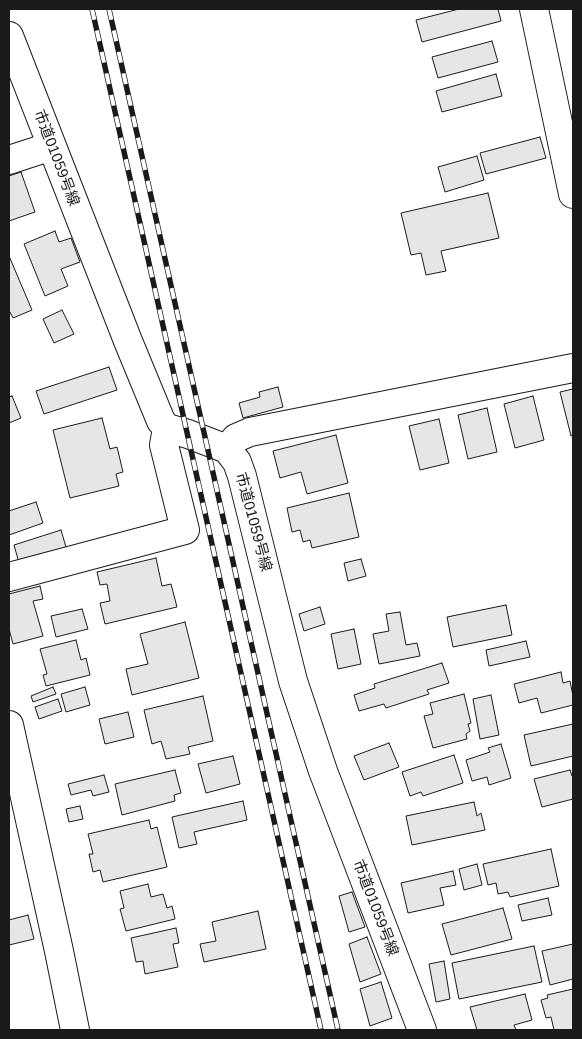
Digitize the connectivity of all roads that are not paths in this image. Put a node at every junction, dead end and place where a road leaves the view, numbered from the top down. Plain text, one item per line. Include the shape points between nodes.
1 (534, 9) edge
2 (9, 36) edge
3 (52, 146) junction
4 (9, 160) edge
5 (573, 194) edge
6 (573, 368) edge
7 (167, 428) junction
8 (227, 449) junction
9 (9, 577) edge
10 (9, 725) edge
11 (75, 1030) edge
12 (422, 1030) edge

1 - 5 street
2 - 3 street, 市道01059号線
3 - 4 street
3 - 7 street, 市道01059号線 via 156,411
6 - 8 street via 250,432 236,438
7 - 8 street
7 - 9 street via 164,445 184,530
8 - 12 street, 市道01059号線 via 242,476 293,681 323,771
10 - 11 street

